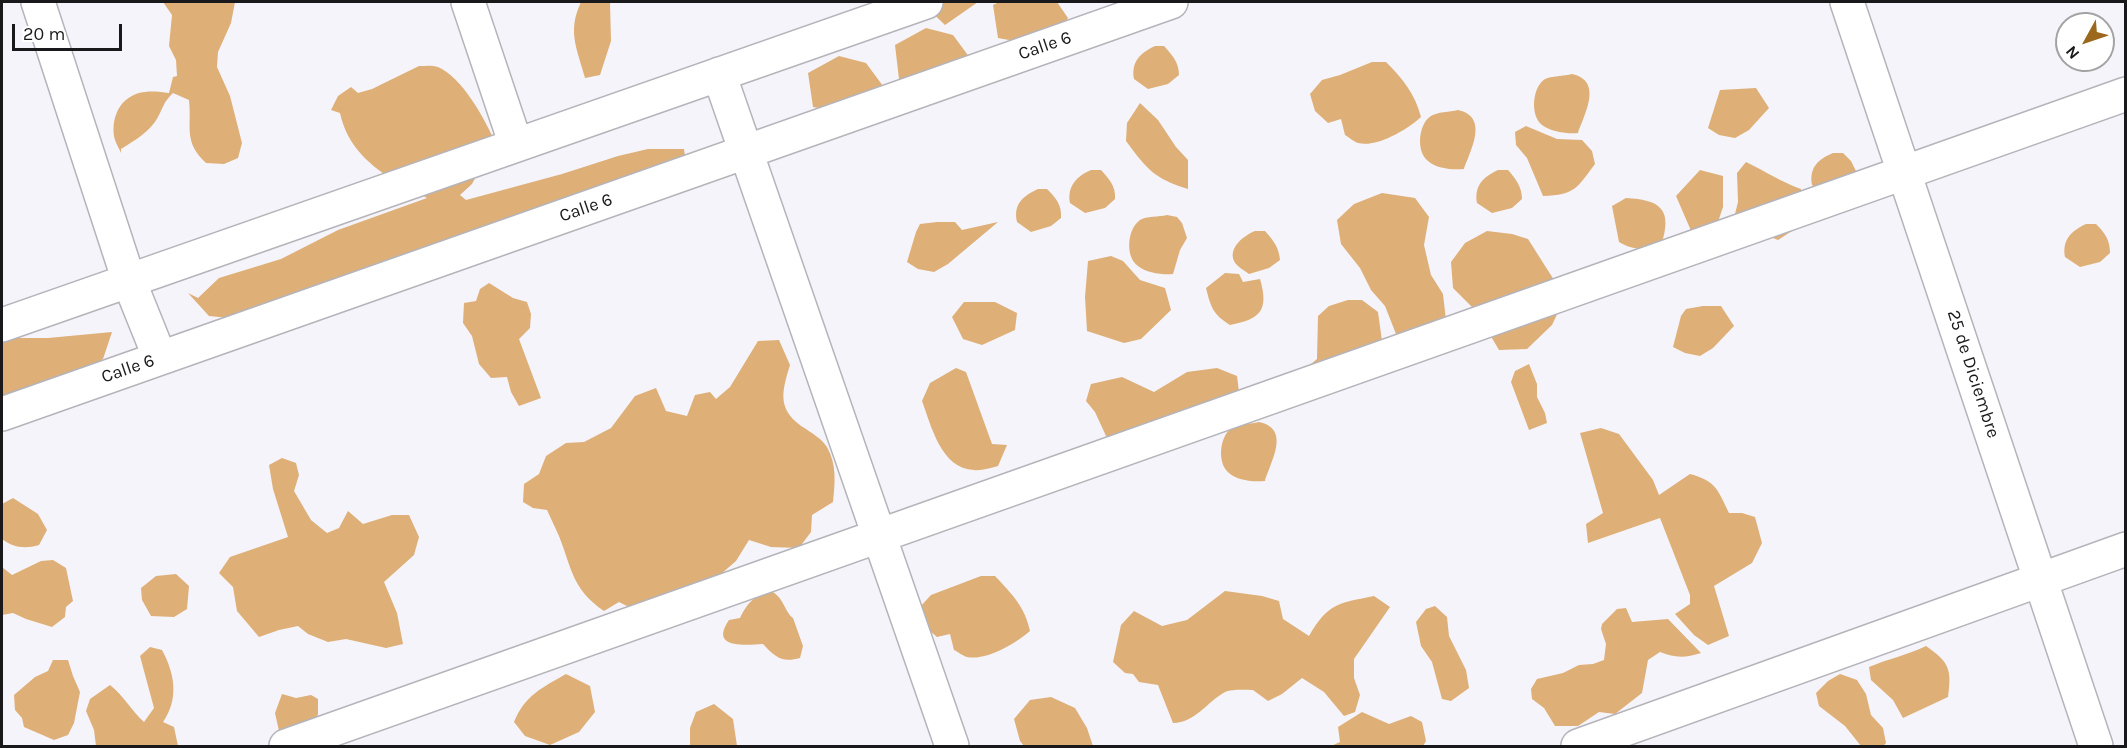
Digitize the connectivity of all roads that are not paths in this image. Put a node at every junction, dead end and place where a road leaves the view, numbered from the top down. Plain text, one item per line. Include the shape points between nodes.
1 (38, 2) edge
2 (468, 2) edge
3 (1171, 2) edge
4 (1847, 2) edge
5 (909, 4) edge
6 (719, 74) junction
7 (2126, 94) edge
8 (516, 145) junction
9 (746, 151) junction
10 (1906, 173) junction
11 (129, 281) junction
12 (2, 325) edge
13 (160, 358) junction
14 (2, 414) edge
15 (879, 535) junction
16 (2126, 549) edge
17 (2042, 580) junction
18 (1621, 740) edge
19 (286, 747) edge
20 (952, 747) edge
21 (1578, 747) edge
22 (2096, 747) edge

1 - 11 street
2 - 8 street
3 - 9 street, Calle 6
4 - 10 street, 25 de Diciembre
5 - 6 street
6 - 8 street
6 - 9 street
7 - 10 street
8 - 11 street
9 - 13 street, Calle 6
9 - 15 street
10 - 15 street
10 - 17 street, 25 de Diciembre
11 - 12 street
11 - 13 street
13 - 14 street, Calle 6
15 - 19 street
15 - 20 street
16 - 17 street
17 - 18 street
17 - 22 street, 25 de Diciembre
18 - 21 street

